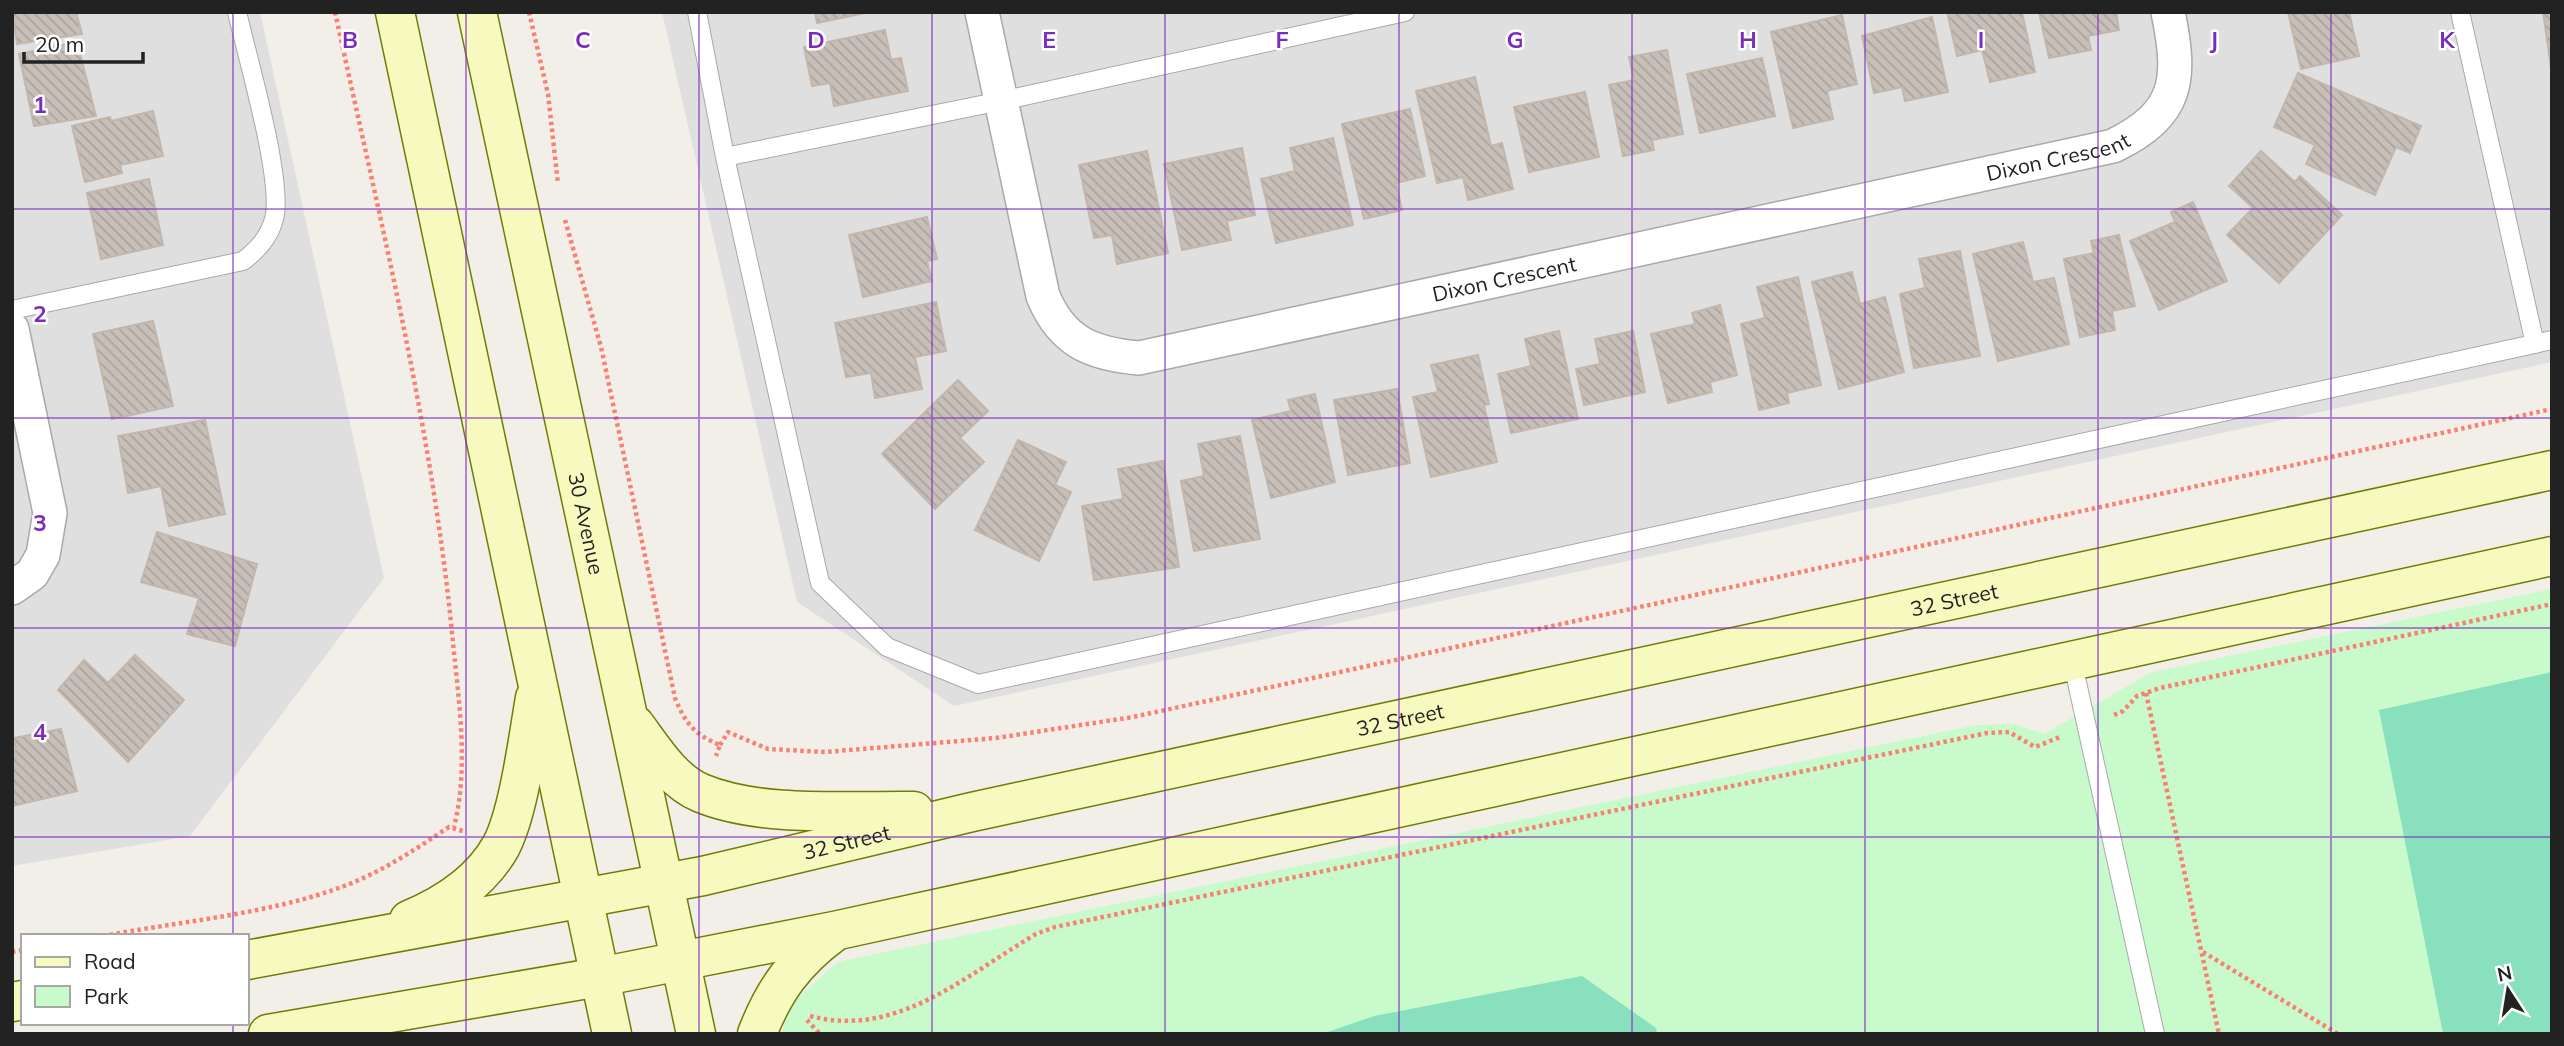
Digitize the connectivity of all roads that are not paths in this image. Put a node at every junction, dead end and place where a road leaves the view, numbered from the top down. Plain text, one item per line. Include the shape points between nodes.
1 (237, 12) edge
2 (395, 12) edge
3 (477, 12) edge
4 (697, 12) edge
5 (982, 12) edge
6 (1405, 12) edge
7 (2168, 12) edge
8 (2460, 12) edge
9 (1001, 102) junction
10 (725, 157) junction
11 (12, 310) edge
12 (12, 329) edge
13 (2543, 342) edge
14 (2552, 470) edge
15 (2552, 556) edge
16 (12, 588) edge
17 (2072, 660) junction
18 (539, 679) junction
19 (628, 715) junction
20 (972, 811) junction
21 (664, 884) junction
22 (584, 900) junction
23 (834, 931) junction
24 (365, 939) junction
25 (248, 960) edge
26 (680, 961) junction
27 (599, 977) junction
28 (286, 1030) edge
29 (368, 1034) edge
30 (612, 1034) edge
31 (696, 1034) edge
32 (757, 1034) edge
33 (2155, 1034) edge

1 - 11 lane via 276,185 275,218 262,246 243,261
2 - 18 main road
3 - 19 main road, 30 Avenue
4 - 10 lane
5 - 9 street, Dixon Crescent
6 - 9 lane
7 - 9 street, Dixon Crescent via 2175,70 2171,91 2142,132 2113,146 1139,358 1116,356 1076,341 1049,312
8 - 13 lane
9 - 10 lane
10 - 13 lane via 820,583 887,647 978,684
12 - 16 street via 50,513 43,555 32,573
14 - 20 main road, 32 Street
15 - 17 main road
17 - 23 main road
17 - 33 lane
18 - 22 main road
18 - 24 main road via 520,780 501,846 485,868 440,907
19 - 20 main road via 661,760 701,793 778,808
19 - 21 main road, 30 Avenue
20 - 21 main road, 32 Street
21 - 22 main road, 32 Street
21 - 26 main road, 30 Avenue
22 - 24 main road, 32 Street
22 - 27 main road
23 - 26 main road
23 - 32 main road via 787,975 770,1000
24 - 25 main road, 32 Street
26 - 27 main road
26 - 31 main road, 30 Avenue
27 - 28 main road
27 - 30 main road
28 - 29 main road

